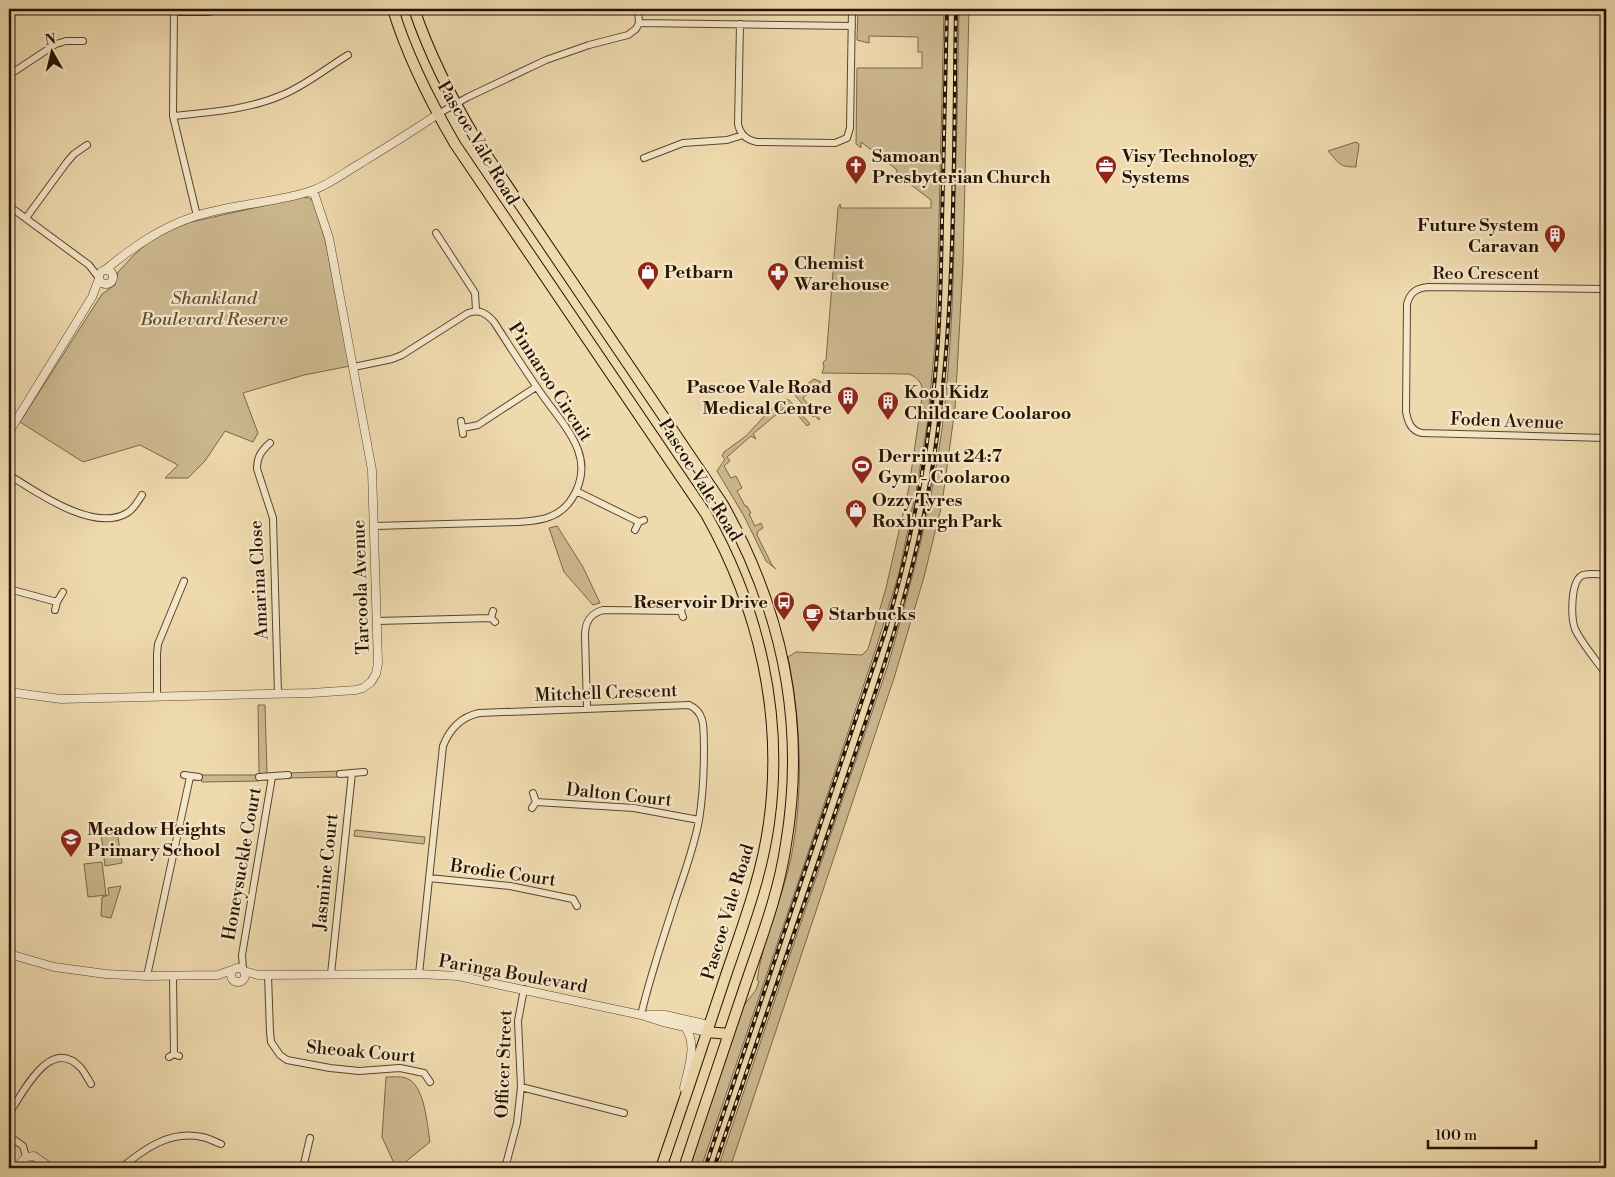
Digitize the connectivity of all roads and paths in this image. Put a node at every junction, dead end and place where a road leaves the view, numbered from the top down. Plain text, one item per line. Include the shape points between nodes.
1 (228, 9) edge
2 (393, 9) edge
3 (414, 9) edge
4 (638, 9) edge
5 (852, 9) edge
6 (174, 10) edge
7 (639, 23) junction
8 (740, 24) junction
9 (852, 26) junction
10 (83, 41) dead end
11 (348, 55) dead end
12 (9, 75) edge
13 (456, 104) junction
14 (438, 114) junction
15 (173, 116) junction
16 (742, 135) junction
17 (87, 145) dead end
18 (644, 158) dead end
19 (313, 190) junction
20 (9, 206) edge
21 (197, 216) junction
22 (26, 218) junction
23 (435, 232) dead end
24 (128, 252) junction
25 (89, 265) junction
26 (105, 270) junction
27 (113, 276) junction
28 (99, 278) junction
29 (106, 284) junction
30 (1606, 289) edge
31 (92, 297) junction
32 (476, 310) junction
33 (354, 366) junction
34 (536, 387) junction
35 (1606, 415) edge
36 (461, 421) dead end
37 (1410, 426) joint
38 (9, 432) edge
39 (1606, 438) edge
40 (271, 442) dead end
41 (692, 458) junction
42 (677, 469) junction
43 (9, 475) edge
44 (576, 491) junction
45 (142, 495) dead end
46 (374, 526) junction
47 (635, 530) dead end
48 (1606, 575) edge
49 (185, 579) dead end
50 (9, 589) edge
51 (63, 592) dead end
52 (57, 602) junction
53 (55, 610) dead end
54 (682, 611) dead end
55 (493, 617) dead end
56 (377, 621) junction
57 (1606, 674) edge
58 (9, 692) edge
59 (278, 693) junction
60 (157, 697) junction
61 (588, 708) junction
62 (364, 772) dead end
63 (352, 773) junction
64 (340, 774) dead end
65 (288, 775) dead end
66 (199, 777) dead end
67 (259, 777) dead end
68 (272, 777) junction
69 (533, 793) dead end
70 (536, 802) junction
71 (532, 808) dead end
72 (699, 820) junction
73 (429, 878) junction
74 (577, 906) dead end
75 (9, 954) edge
76 (242, 955) junction
77 (233, 970) junction
78 (244, 970) junction
79 (331, 974) junction
80 (419, 974) junction
81 (218, 975) junction
82 (258, 975) junction
83 (268, 975) junction
84 (147, 976) junction
85 (173, 976) junction
86 (233, 980) junction
87 (244, 980) junction
88 (524, 989) junction
89 (641, 1015) junction
90 (685, 1027) junction
91 (708, 1029) junction
92 (729, 1034) junction
93 (174, 1055) dead end
94 (430, 1082) dead end
95 (91, 1084) dead end
96 (521, 1087) junction
97 (686, 1092) junction
98 (9, 1113) edge
99 (624, 1113) dead end
100 (9, 1136) edge
101 (310, 1138) dead end
102 (221, 1144) dead end
103 (30, 1157) junction
104 (16, 1168) edge
105 (52, 1168) edge
106 (121, 1168) edge
107 (303, 1168) edge
108 (505, 1168) edge
109 (661, 1168) edge
110 (684, 1168) edge

1 - 6 street via 207,12
2 - 14 main road, Pascoe Vale Road
3 - 13 main road, Pascoe Vale Road via 430,52
4 - 7 street
5 - 9 street
6 - 15 street
7 - 8 street
7 - 13 street via 628,36 553,58
8 - 9 street
8 - 16 street via 738,124
9 - 16 street via 850,128 846,138 835,143 757,142
10 - 12 street via 56,44
11 - 15 street via 285,94 266,101 247,107
13 - 14 street
13 - 41 main road, Pascoe Vale Road via 494,167
14 - 19 street
14 - 42 main road, Pascoe Vale Road via 471,168
15 - 21 street
16 - 18 street via 727,140 683,144
17 - 22 street via 67,162
19 - 21 street
19 - 33 street, Tarcoola Avenue via 329,238
20 - 22 street
21 - 24 street via 169,226
22 - 25 street
23 - 32 street via 474,293
24 - 26 street
24 - 27 street
25 - 26 street
25 - 28 street
26 - 27 street
26 - 28 street
27 - 29 street via 112,282
28 - 29 street
28 - 31 street
29 - 31 street
30 - 37 street, Reo Crescent via 1428,287 1413,292 1407,304 1406,412
31 - 38 street
32 - 33 street via 402,355
32 - 34 street, Pinnaroo Circuit via 494,322
33 - 46 street, Tarcoola Avenue via 372,470
34 - 36 street via 478,425 463,431
34 - 44 street, Pinnaroo Circuit via 578,450 581,469
35 - 39 street
37 - 39 street, Foden Avenue via 1422,433
40 - 59 street, Amarina Close via 257,461 274,518
41 - 42 main road
41 - 92 main road, Pascoe Vale Road via 735,526 757,574 786,672 792,733 793,793 784,856 770,911
42 - 91 main road, Pascoe Vale Road via 723,544 745,596 764,668 772,728 773,779 766,842 754,890
43 - 45 street via 50,501 90,516 125,514
44 - 46 street, Pinnaroo Circuit via 563,509 536,521
44 - 47 street via 642,521
46 - 56 street, Tarcoola Avenue
48 - 57 street via 1585,574 1577,579 1573,616 1576,631
49 - 60 street via 158,644
50 - 52 street
51 - 52 street
52 - 53 street
54 - 61 street via 603,610 588,619 585,627
55 - 56 street
56 - 59 street, Tarcoola Avenue via 376,674 363,688
58 - 60 street, Tarcoola Avenue via 61,699
59 - 60 street, Tarcoola Avenue
61 - 72 street, Mitchell Crescent via 688,705 696,708 703,726 703,791
61 - 73 street, Mitchell Crescent via 479,713 469,716 452,729 444,746
62 - 63 street
63 - 64 street
63 - 79 street, Jasmine Court
65 - 68 street, Honeysuckle Court
66 - 84 street via 187,776
67 - 68 street, Honeysuckle Court
68 - 76 street, Honeysuckle Court
69 - 70 street
70 - 71 street
70 - 72 street, Dalton Court via 634,808
72 - 89 street, Mitchell Crescent
73 - 74 street, Brodie Court via 575,896
73 - 80 street, Mitchell Crescent
75 - 84 street via 75,971
76 - 77 street, Honeysuckle Court
76 - 78 street, Honeysuckle Court
77 - 78 street
77 - 81 street
77 - 86 street
78 - 82 street, Paringa Boulevard
78 - 87 street
79 - 80 street, Paringa Boulevard
79 - 83 street, Paringa Boulevard
80 - 88 street, Paringa Boulevard via 458,976
81 - 85 street
81 - 86 street
82 - 83 street, Paringa Boulevard
82 - 87 street, Paringa Boulevard
83 - 94 street, Sheoak Court via 271,1042 287,1060 359,1071 408,1069 424,1073
84 - 85 street
85 - 93 street
86 - 87 street
88 - 89 street, Paringa Boulevard
88 - 96 street, Officer Street via 518,1021
89 - 90 street, Paringa Boulevard
89 - 91 street, Paringa Boulevard via 665,1015
90 - 91 street, Paringa Boulevard
90 - 97 street via 691,1038 692,1050 684,1088
91 - 92 main road
91 - 97 main road, Pascoe Vale Road
92 - 110 main road, Pascoe Vale Road
95 - 98 street via 81,1068 59,1057 38,1071
96 - 99 street
96 - 108 street, Officer Street via 518,1123
97 - 109 main road, Pascoe Vale Road
100 - 103 street via 23,1146
101 - 107 street
102 - 106 street via 203,1137 167,1138
103 - 104 street
103 - 105 street

